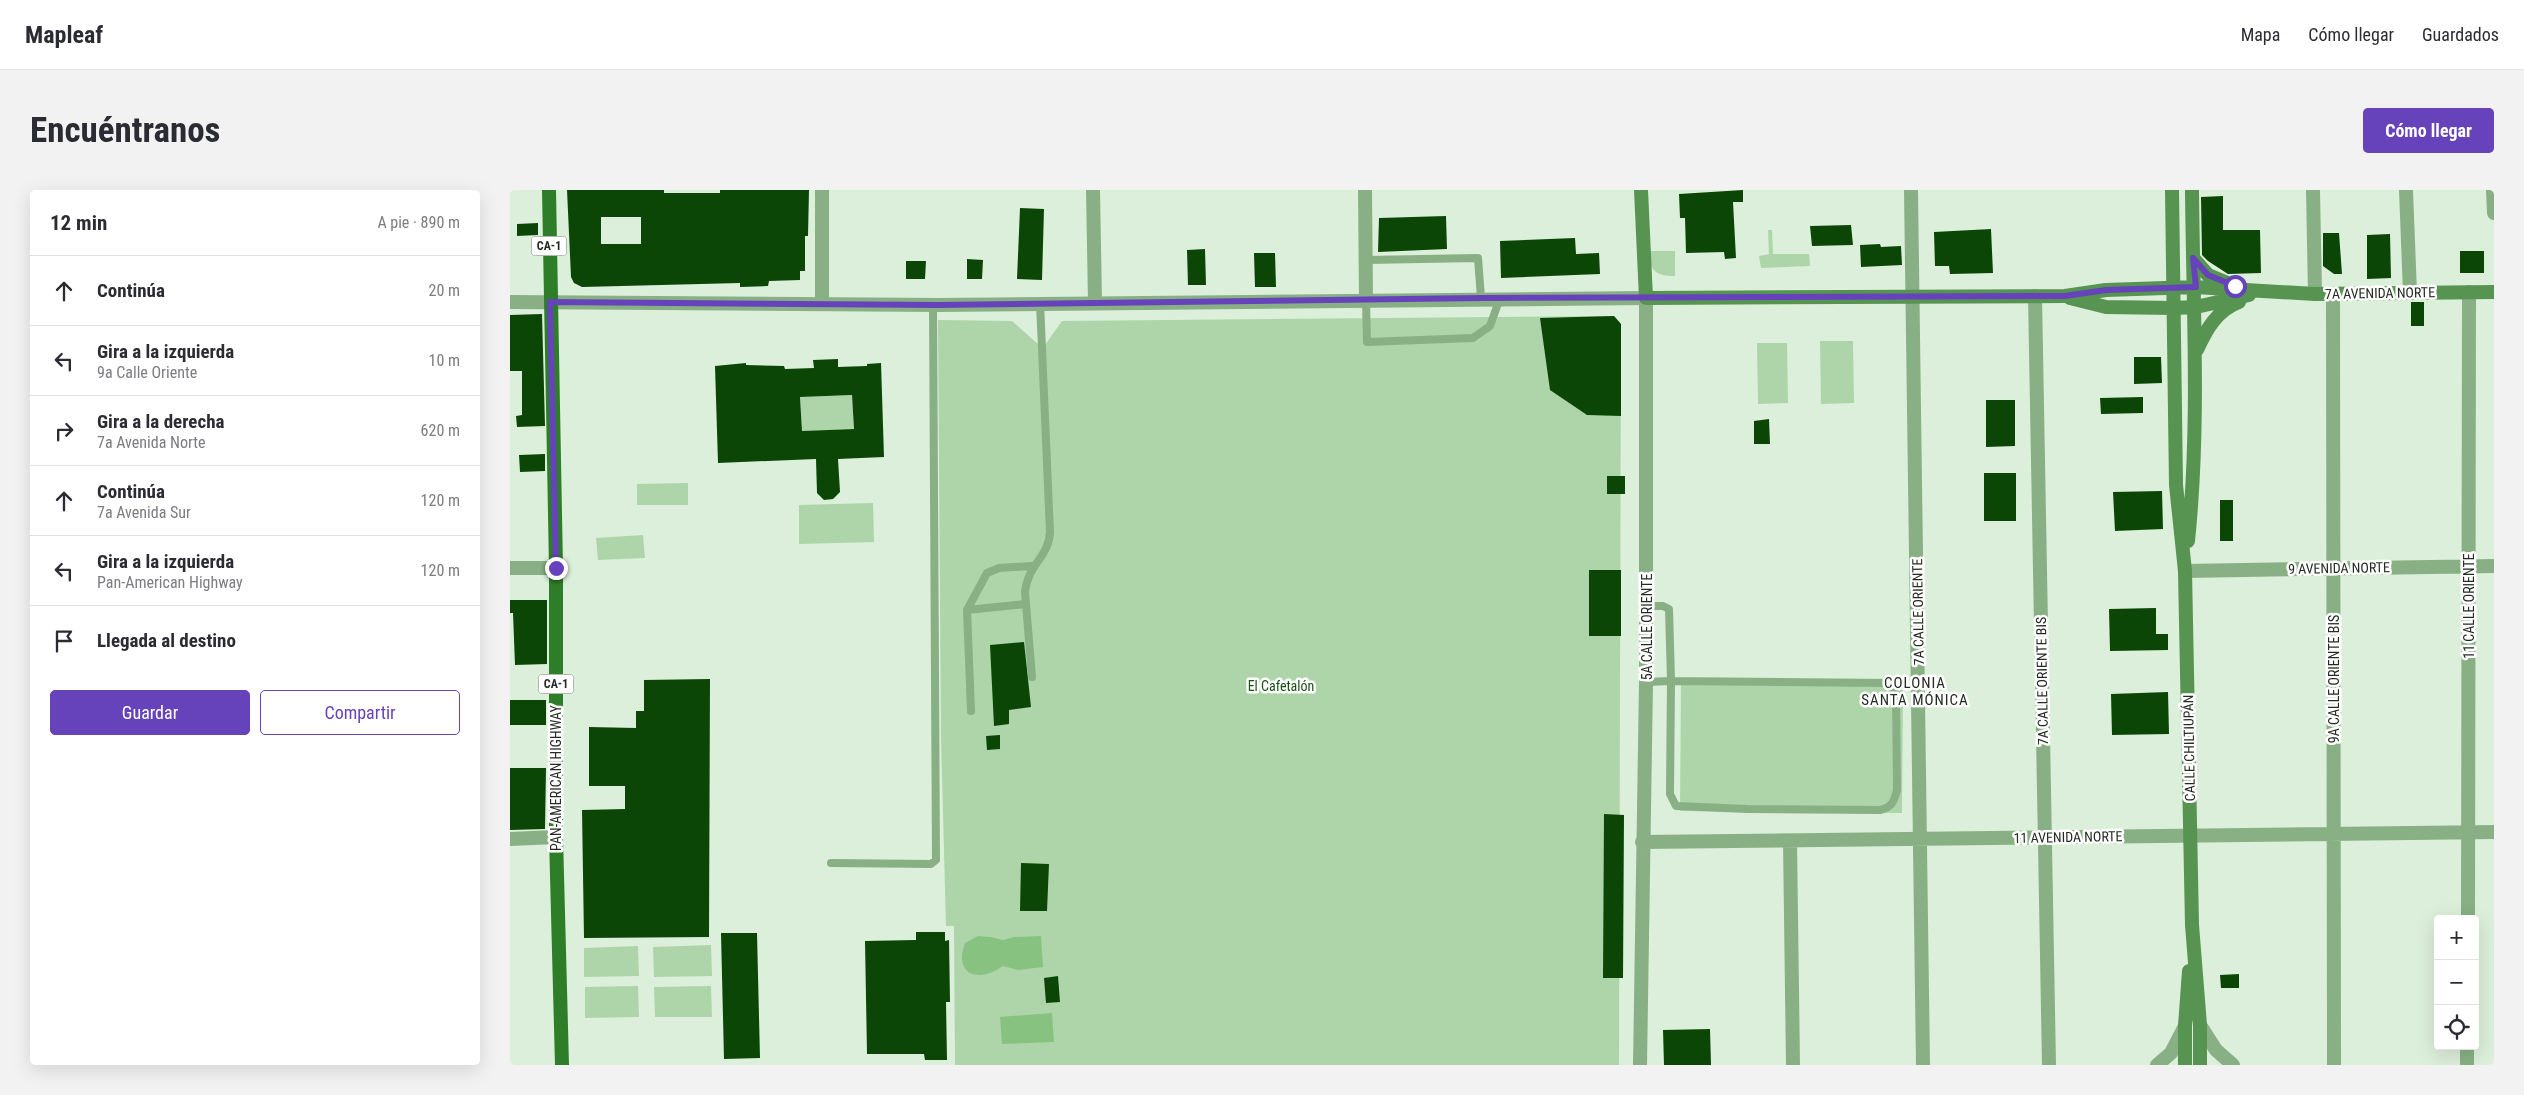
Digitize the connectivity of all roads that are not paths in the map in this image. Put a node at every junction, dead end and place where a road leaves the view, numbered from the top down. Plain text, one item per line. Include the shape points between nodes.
1 (549, 190) edge
2 (822, 190) edge
3 (1093, 190) edge
4 (1365, 190) edge
5 (1641, 190) edge
6 (1911, 190) edge
7 (2172, 190) edge
8 (2192, 190) edge
9 (2313, 190) edge
10 (2406, 190) edge
11 (2494, 190) edge
12 (2494, 213) edge
13 (2193, 258) junction
14 (1366, 260) junction
15 (2196, 287) junction
16 (2172, 289) junction
17 (2267, 292) junction
18 (2469, 292) junction
19 (2494, 292) edge
20 (2410, 293) junction
21 (2315, 294) junction
22 (2333, 294) junction
23 (1914, 296) junction
24 (2034, 296) junction
25 (2065, 296) junction
26 (1481, 298) junction
27 (1500, 298) junction
28 (1646, 298) junction
29 (1366, 300) junction
30 (510, 302) edge
31 (550, 302) junction
32 (822, 302) junction
33 (1095, 302) junction
34 (1040, 303) junction
35 (933, 305) junction
36 (2196, 307) junction
37 (2173, 308) junction
38 (2194, 355) junction
39 (1032, 566) junction
40 (2494, 566) edge
41 (2469, 567) junction
42 (510, 568) edge
43 (556, 568) junction
44 (2334, 569) junction
45 (2185, 571) junction
46 (1026, 604) junction
47 (1647, 606) junction
48 (967, 610) junction
49 (1032, 677) dead end
50 (1671, 681) junction
51 (1646, 682) junction
52 (971, 711) dead end
53 (2468, 832) junction
54 (2494, 832) edge
55 (2334, 834) junction
56 (2190, 835) junction
57 (556, 837) junction
58 (2045, 837) junction
59 (510, 839) edge
60 (1921, 839) junction
61 (1790, 841) junction
62 (1642, 842) junction
63 (831, 863) dead end
64 (2468, 915) edge
65 (2192, 925) junction
66 (2200, 1025) junction
67 (2185, 1026) junction
68 (2467, 1050) edge
69 (562, 1065) edge
70 (1640, 1065) edge
71 (1792, 1065) edge
72 (1923, 1065) edge
73 (2049, 1065) edge
74 (2157, 1065) edge
75 (2185, 1065) edge
76 (2200, 1065) edge
77 (2233, 1065) edge
78 (2334, 1065) edge
79 (2467, 1065) edge

1 - 31 main road, PAN-AMERICAN HIGHWAY / CA-1
2 - 32 street
3 - 33 street
4 - 14 street
5 - 28 main road, 5A CALLE ORIENTE
6 - 23 street, 7A CALLE ORIENTE
7 - 16 main road, CALLE CHILTIUPÁN
8 - 13 main road, CALLE CHILTIUPÁN
9 - 21 street
10 - 20 street
11 - 12 street
13 - 15 main road, CALLE CHILTIUPÁN
13 - 17 main road via 2217,280
14 - 26 lane via 1478,258
14 - 29 street
15 - 16 main road, 7A AVENIDA NORTE
15 - 17 main road, 7A AVENIDA NORTE
15 - 36 main road, CALLE CHILTIUPÁN
16 - 25 main road, 7A AVENIDA NORTE via 2106,290
16 - 37 main road, CALLE CHILTIUPÁN
17 - 21 main road, 7A AVENIDA NORTE
17 - 36 main road, 7A AVENIDA NORTE
17 - 38 main road via 2234,304 2219,314 2206,330
18 - 19 main road, 7A AVENIDA NORTE
18 - 20 main road, 7A AVENIDA NORTE
18 - 41 street, 11 CALLE ORIENTE
20 - 22 main road, 7A AVENIDA NORTE
21 - 22 main road, 7A AVENIDA NORTE
22 - 44 street, 9A CALLE ORIENTE BIS
23 - 24 main road, 7A AVENIDA NORTE
23 - 28 main road, 7A AVENIDA NORTE
23 - 60 street, 7A CALLE ORIENTE
24 - 25 main road, 7A AVENIDA NORTE
24 - 58 street, 7A CALLE ORIENTE BIS
25 - 37 main road, 7A AVENIDA NORTE via 2106,307
26 - 27 street, 7A AVENIDA NORTE
26 - 29 street, 7A AVENIDA NORTE
27 - 28 street, 7A AVENIDA NORTE
27 - 29 lane via 1490,326 1473,338 1367,342
28 - 47 street, 5A CALLE ORIENTE
29 - 33 street, 7A AVENIDA NORTE
30 - 31 street, 7A AVENIDA NORTE
31 - 32 street, 7A AVENIDA NORTE
31 - 43 main road, PAN-AMERICAN HIGHWAY / CA-1
32 - 35 street, 7A AVENIDA NORTE
33 - 34 street, 7A AVENIDA NORTE
34 - 35 street, 7A AVENIDA NORTE
34 - 39 lane via 1050,532 1046,550
35 - 63 lane via 936,860 931,864
36 - 37 main road, 7A AVENIDA NORTE
36 - 38 main road, CALLE CHILTIUPÁN
37 - 45 main road, CALLE CHILTIUPÁN via 2176,484
38 - 45 main road, CALLE CHILTIUPÁN via 2194,481
39 - 46 lane via 1026,579
39 - 48 lane via 998,568 987,573
40 - 41 street, 9 AVENIDA NORTE
41 - 44 street, 9 AVENIDA NORTE
41 - 53 street, 11 CALLE ORIENTE
42 - 43 street
43 - 57 main road, PAN-AMERICAN HIGHWAY / CA-1
44 - 45 street, 9 AVENIDA NORTE
44 - 55 street, 9A CALLE ORIENTE BIS
45 - 56 main road, CALLE CHILTIUPÁN
46 - 48 lane
46 - 49 lane
47 - 50 lane via 1669,609
47 - 51 street, 5A CALLE ORIENTE
48 - 52 lane
50 - 50 lane via 1890,683 1896,694 1897,790 1894,802 1889,808 1880,810 1746,810 1676,806 1670,794
50 - 51 lane
51 - 62 street, 5A CALLE ORIENTE
53 - 54 street, 11 AVENIDA NORTE
53 - 55 street, 11 AVENIDA NORTE
53 - 64 street, 11 CALLE ORIENTE
55 - 56 street, 11 AVENIDA NORTE
55 - 78 street, 9A CALLE ORIENTE BIS
56 - 58 street, 11 AVENIDA NORTE
56 - 65 main road, CALLE CHILTIUPÁN
57 - 59 street
57 - 69 main road, PAN-AMERICAN HIGHWAY / CA-1
58 - 60 street, 11 AVENIDA NORTE
58 - 73 street, 7A CALLE ORIENTE BIS
60 - 61 street, 11 AVENIDA NORTE
60 - 72 street, 7A CALLE ORIENTE
61 - 62 street, 11 AVENIDA NORTE
61 - 71 street
62 - 70 street, 5A CALLE ORIENTE
65 - 66 main road, CALLE CHILTIUPÁN
65 - 67 main road, CALLE CHILTIUPÁN
66 - 76 main road, CALLE CHILTIUPÁN
66 - 77 street via 2216,1050
67 - 74 street via 2171,1053
67 - 75 main road, CALLE CHILTIUPÁN
68 - 79 street

